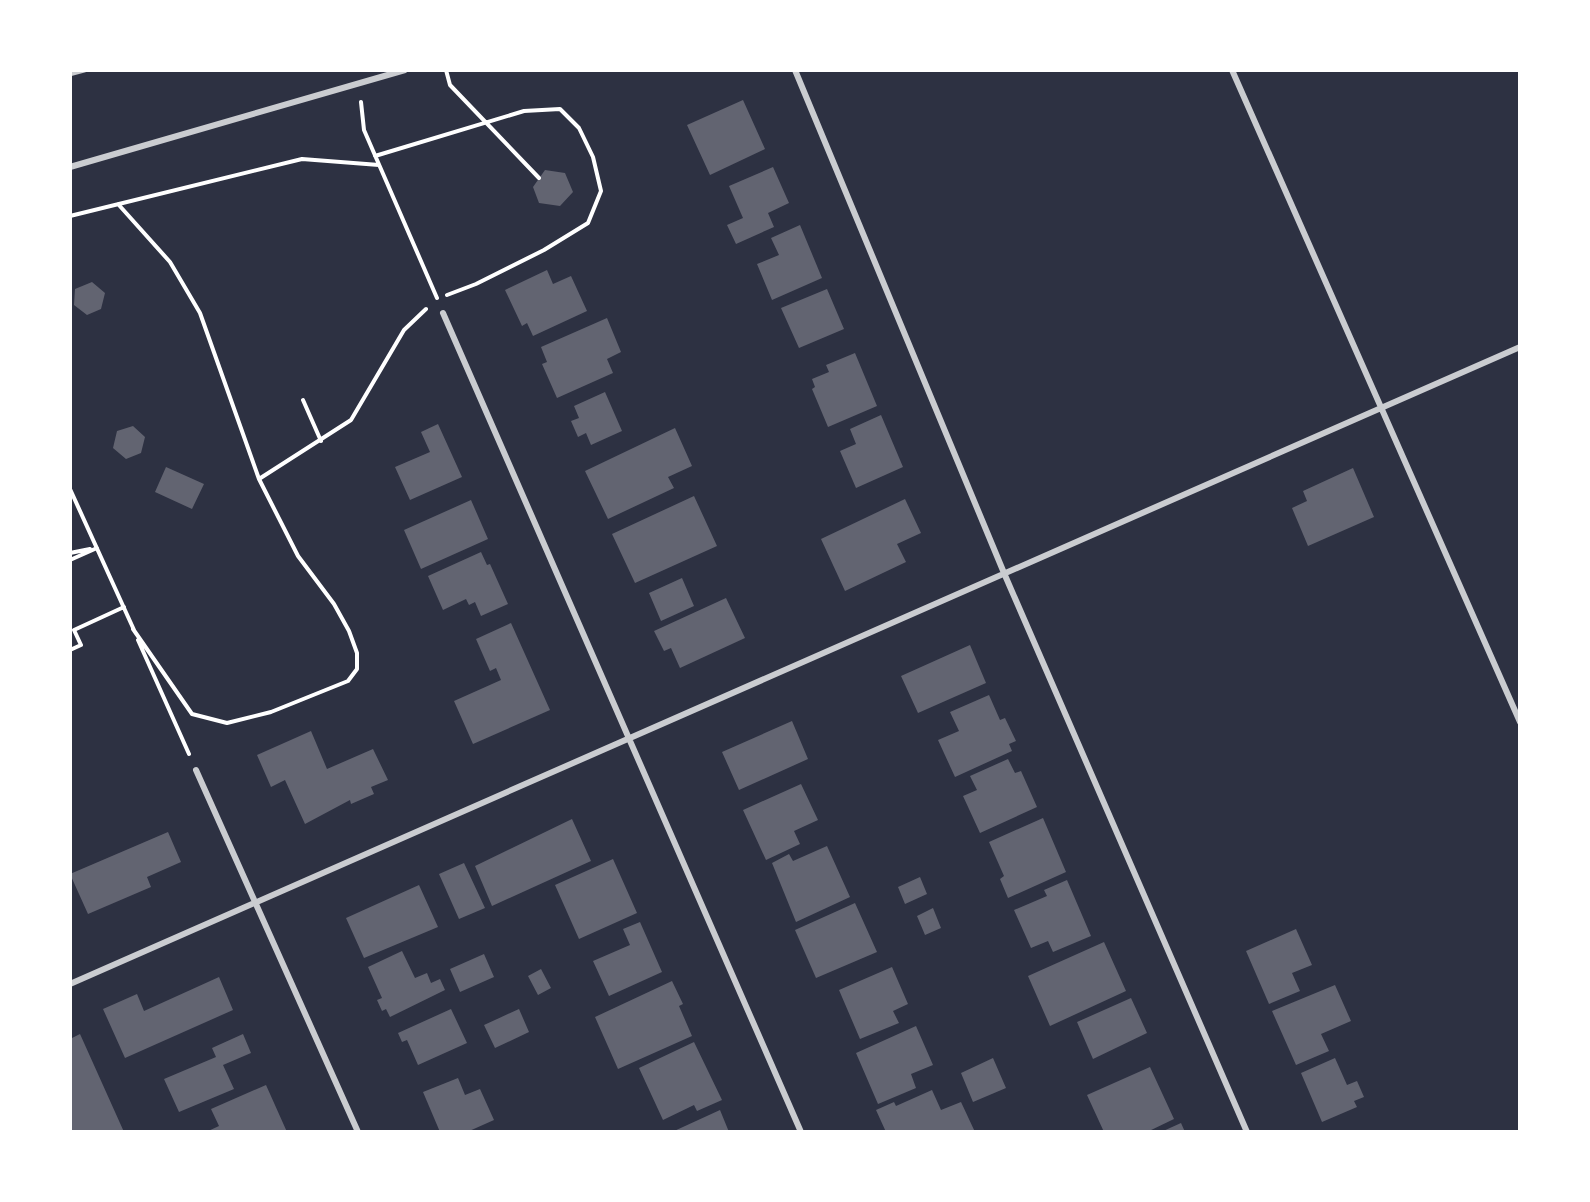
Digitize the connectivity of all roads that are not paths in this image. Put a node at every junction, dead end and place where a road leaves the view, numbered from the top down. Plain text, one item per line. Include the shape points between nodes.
1 (85, 70) edge
2 (405, 70) edge
3 (795, 70) edge
4 (1232, 70) edge
5 (70, 74) edge
6 (70, 167) edge
7 (443, 313) dead end
8 (1520, 347) edge
9 (1380, 408) junction
10 (1004, 573) junction
11 (1520, 722) edge
12 (628, 738) junction
13 (196, 770) road end
14 (256, 903) junction
15 (70, 984) edge
16 (358, 1131) edge
17 (801, 1131) edge
18 (1247, 1131) edge

1 - 5 lane
2 - 6 street
3 - 10 street
4 - 9 street
7 - 12 street
8 - 9 street
9 - 10 street
9 - 11 street
10 - 12 street
10 - 18 street
12 - 14 street
12 - 17 street
13 - 14 street
14 - 15 street
14 - 16 street

